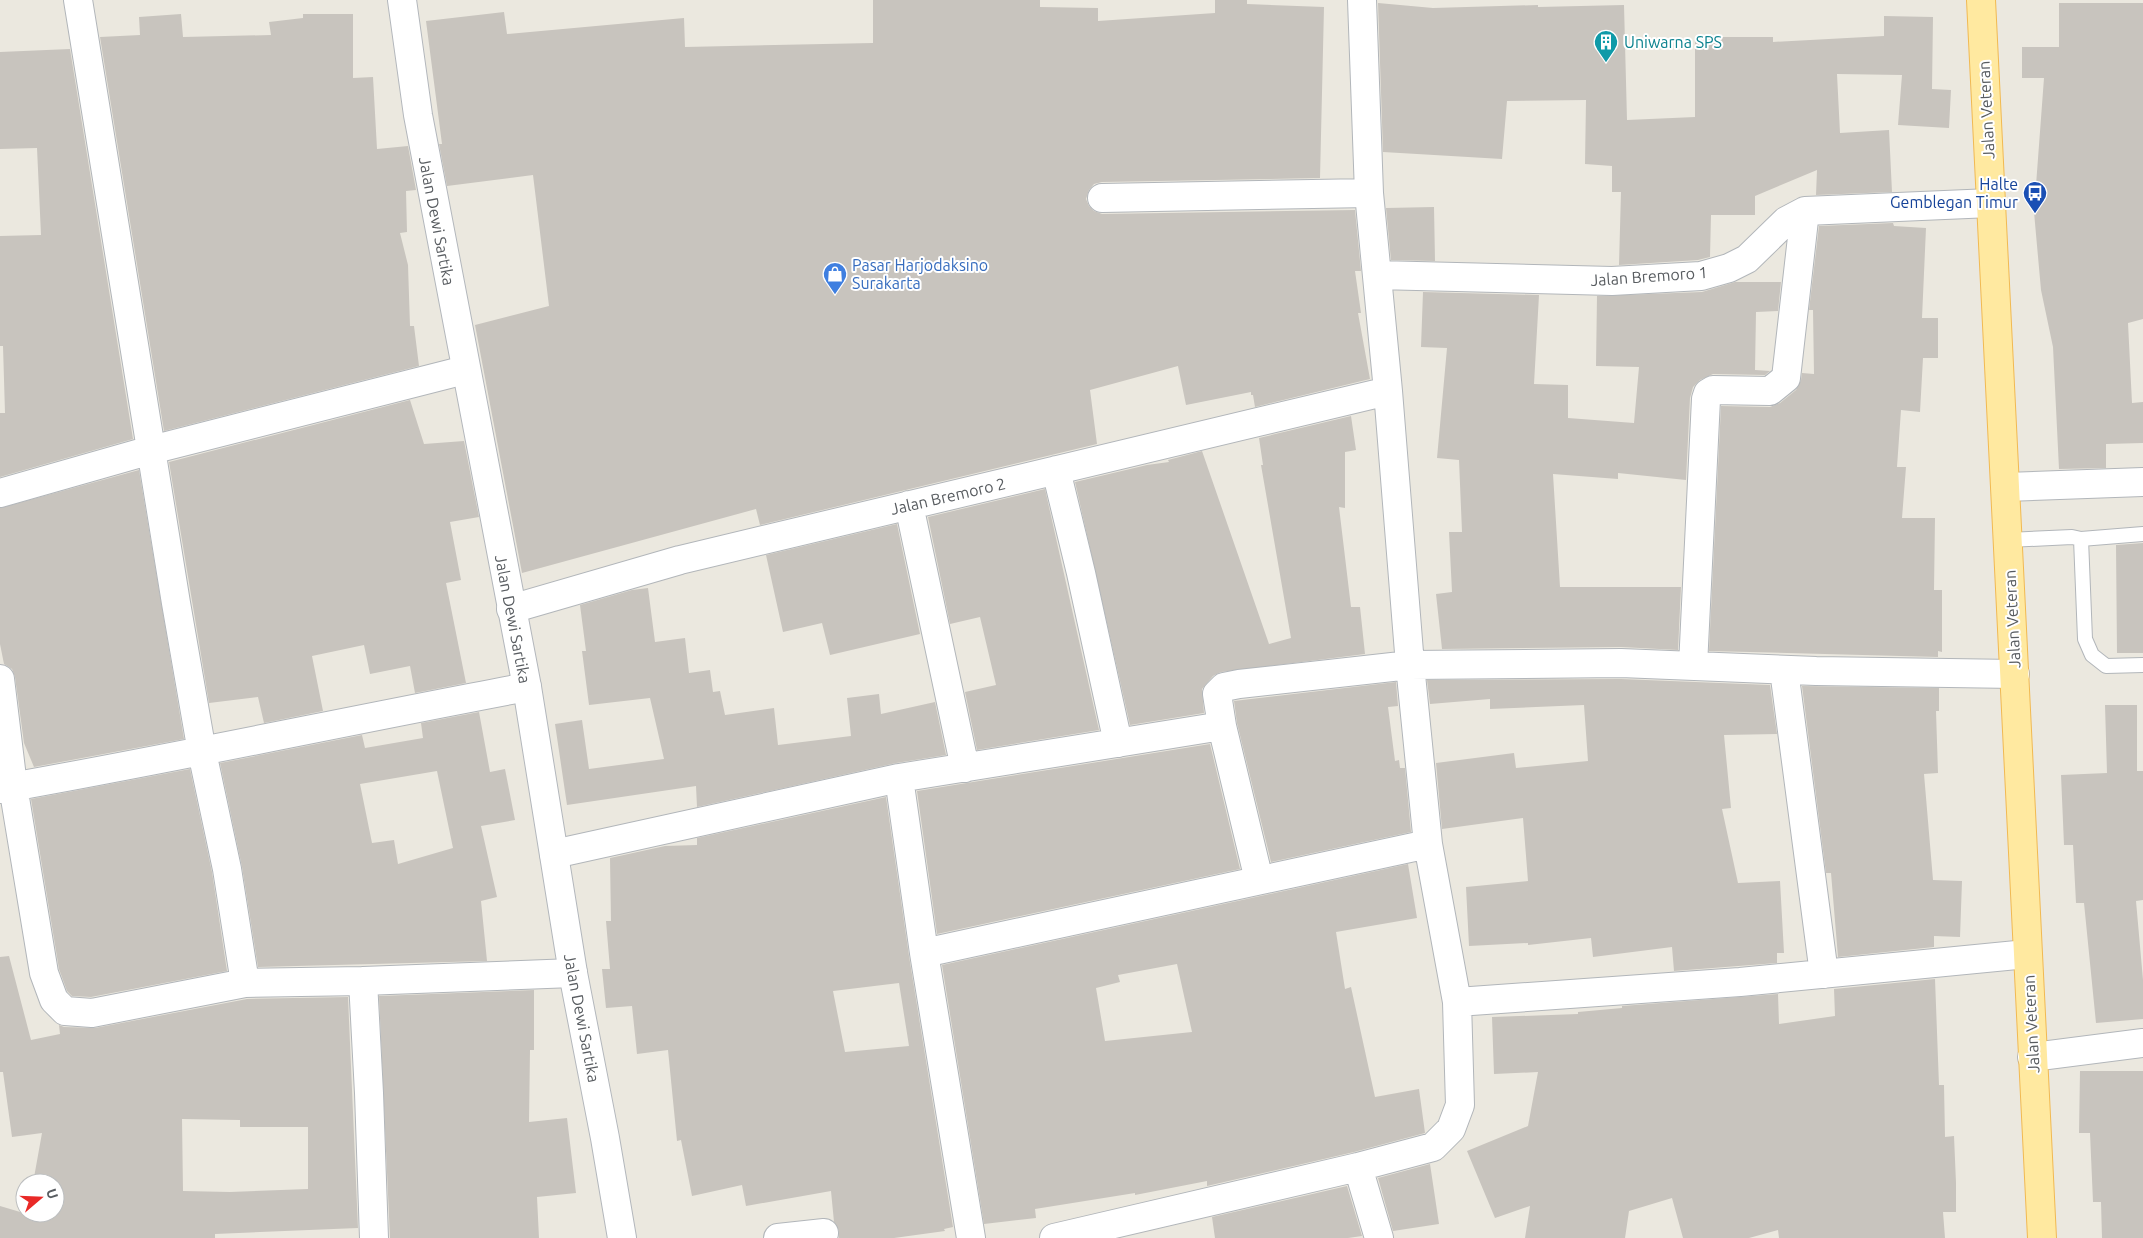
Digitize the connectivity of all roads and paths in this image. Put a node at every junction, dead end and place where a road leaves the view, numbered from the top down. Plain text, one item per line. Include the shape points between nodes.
1 (78, 0) edge
2 (402, 0) edge
3 (1362, 0) edge
4 (1981, 0) edge
5 (1369, 193) junction
6 (1102, 198) dead end
7 (1991, 203) junction
8 (1804, 212) junction
9 (1377, 276) junction
10 (465, 370) junction
11 (1388, 391) junction
12 (151, 450) junction
13 (1056, 470) junction
14 (2143, 482) edge
15 (2006, 487) junction
16 (0, 493) edge
17 (908, 505) junction
18 (2143, 534) edge
19 (2081, 539) junction
20 (2008, 540) junction
21 (510, 608) junction
22 (1410, 665) junction
23 (2143, 665) edge
24 (1693, 666) junction
25 (1784, 670) junction
26 (2015, 674) junction
27 (0, 679) edge
28 (527, 687) junction
29 (1222, 726) junction
30 (1118, 743) junction
31 (202, 752) junction
32 (965, 768) junction
33 (899, 778) junction
34 (7, 788) edge
35 (1428, 844) junction
36 (554, 854) junction
37 (1258, 880) junction
38 (924, 953) junction
39 (2027, 954) junction
40 (573, 973) junction
41 (1824, 974) junction
42 (363, 981) junction
43 (245, 983) junction
44 (1457, 1002) junction
45 (2143, 1042) edge
46 (2032, 1057) junction
47 (1358, 1166) junction
48 (824, 1233) dead end
49 (374, 1238) edge
50 (622, 1238) edge
51 (778, 1238) edge
52 (971, 1238) edge
53 (1054, 1238) edge
54 (1379, 1238) edge
55 (2042, 1238) edge

1 - 12 street
2 - 10 street, Jalan Dewi Sartika via 418,116
3 - 5 street
4 - 7 main road, Jalan Veteran
5 - 6 street
5 - 9 street
7 - 8 street, Jalan Bremoro 1
7 - 15 main road, Jalan Veteran
8 - 9 street, Jalan Bremoro 1 via 1786,221 1748,259 1701,276 1612,281
8 - 24 street via 1786,378 1770,391 1713,390 1706,399
9 - 11 street
10 - 12 street
10 - 21 street, Jalan Dewi Sartika
11 - 13 street, Jalan Bremoro 2
11 - 22 street
12 - 16 street
12 - 31 street
13 - 17 street, Jalan Bremoro 2
13 - 30 street
14 - 15 street
15 - 20 main road, Jalan Veteran
17 - 21 street, Jalan Bremoro 2 via 680,560
17 - 32 street
18 - 19 lane
19 - 20 lane
19 - 23 lane via 2085,639 2092,655 2106,666
20 - 26 main road, Jalan Veteran
21 - 28 street, Jalan Dewi Sartika
22 - 24 street via 1621,663
22 - 29 street via 1224,687 1217,694
22 - 35 street
24 - 25 street
25 - 26 street
25 - 41 street
26 - 39 main road, Jalan Veteran
27 - 34 street
28 - 31 street
28 - 36 street, Jalan Dewi Sartika
29 - 30 street
29 - 37 street
30 - 32 street
31 - 34 street
31 - 43 street via 227,868
32 - 33 street
33 - 36 street
33 - 38 street
34 - 43 street via 44,973 54,1000 65,1011 92,1013
35 - 37 street
35 - 44 street
36 - 40 street, Jalan Dewi Sartika
37 - 38 street
38 - 52 street
39 - 41 street
39 - 46 main road, Jalan Veteran
40 - 42 street
40 - 50 street, Jalan Dewi Sartika
41 - 44 street
42 - 43 street
42 - 49 street
44 - 47 street via 1460,1105 1451,1129 1433,1147
45 - 46 street
46 - 55 main road, Jalan Veteran
47 - 53 street
47 - 54 street
48 - 51 street

